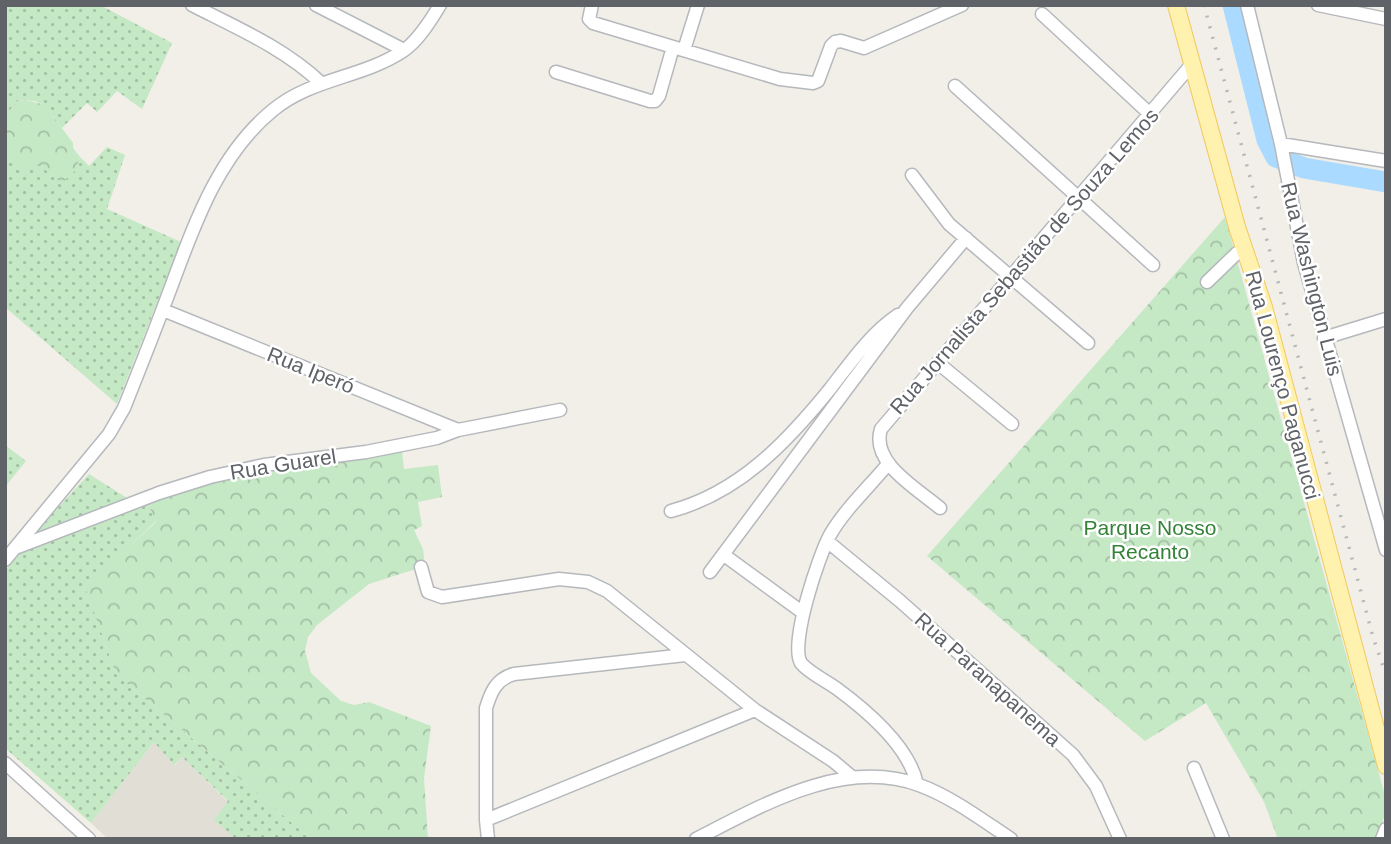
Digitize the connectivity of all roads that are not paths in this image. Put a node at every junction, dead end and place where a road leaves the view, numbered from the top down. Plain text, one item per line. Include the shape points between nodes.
1 (192, 5) edge
2 (316, 5) edge
3 (440, 5) edge
4 (592, 5) edge
5 (698, 5) edge
6 (962, 5) edge
7 (1176, 5) edge
8 (1247, 5) edge
9 (1318, 5) edge
10 (1042, 14) dead end
11 (1386, 19) edge
12 (679, 49) junction
13 (404, 50) junction
14 (1192, 64) junction
15 (556, 72) dead end
16 (321, 83) junction
17 (955, 86) dead end
18 (1150, 114) junction
19 (1282, 151) junction
20 (1386, 161) edge
21 (912, 175) dead end
22 (1080, 197) junction
23 (966, 238) junction
24 (1245, 248) junction
25 (1153, 265) dead end
26 (1011, 277) junction
27 (1207, 282) dead end
28 (907, 308) junction
29 (163, 310) junction
30 (1386, 319) edge
31 (1324, 338) junction
32 (1088, 342) dead end
33 (938, 363) junction
34 (560, 410) dead end
35 (1012, 424) dead end
36 (458, 430) junction
37 (888, 464) junction
38 (940, 508) dead end
39 (671, 511) dead end
40 (827, 541) junction
41 (14, 549) junction
42 (1386, 550) edge
43 (724, 555) junction
44 (5, 560) edge
45 (421, 568) dead end
46 (710, 572) dead end
47 (803, 611) junction
48 (685, 655) junction
49 (755, 710) junction
50 (5, 763) edge
51 (1386, 766) edge
52 (1194, 768) dead end
53 (852, 778) junction
54 (917, 784) junction
55 (486, 820) junction
56 (1386, 829) edge
57 (89, 839) edge
58 (488, 839) edge
59 (696, 839) edge
60 (1011, 839) edge
61 (1120, 839) edge
62 (1223, 839) edge
63 (1382, 839) edge

1 - 16 street via 286,54
2 - 13 street
3 - 13 street
4 - 12 street via 589,19 593,23
5 - 12 street
6 - 12 street via 864,48 835,42 822,76 813,83 780,79
7 - 14 main road, Rua Lourenço Paganucci
8 - 19 street, Rua Washington Luis
9 - 11 street
10 - 18 street
12 - 15 street via 655,101
13 - 16 street via 358,73
14 - 18 street, Rua Jornalista Sebastião de Souza Lemos
14 - 24 main road, Rua Lourenço Paganucci
16 - 29 street via 274,109 226,163
17 - 22 street
18 - 22 street, Rua Jornalista Sebastião de Souza Lemos
19 - 20 street
19 - 31 street, Rua Washington Luis
21 - 23 street
22 - 25 street
22 - 26 street, Rua Jornalista Sebastião de Souza Lemos
23 - 26 street
23 - 28 street
24 - 27 street
24 - 51 main road, Rua Lourenço Paganucci
26 - 32 street
26 - 33 street, Rua Jornalista Sebastião de Souza Lemos
28 - 39 street via 873,335 801,422 752,471 712,497
28 - 43 street
29 - 36 street, Rua Iperó
29 - 41 street via 109,434
30 - 31 street
31 - 42 street, Rua Washington Luis
33 - 35 street
33 - 37 street, Rua Jornalista Sebastião de Souza Lemos via 881,429 879,446
34 - 36 street, Rua Guarel
36 - 41 street, Rua Guarel via 413,443 210,477
37 - 38 street
37 - 40 street
40 - 47 street
40 - 61 street, Rua Paranapanema via 1073,755 1096,786
41 - 44 street
43 - 46 street
43 - 47 street
45 - 48 street via 428,592 442,597 559,579 588,582 618,598
47 - 54 street via 800,662 883,728 911,766
48 - 49 street
48 - 55 street via 514,674 497,683 486,709
49 - 53 street
49 - 55 street
50 - 57 street
52 - 62 street
53 - 54 street
53 - 59 street via 754,810
54 - 60 street
55 - 58 street
56 - 63 street

